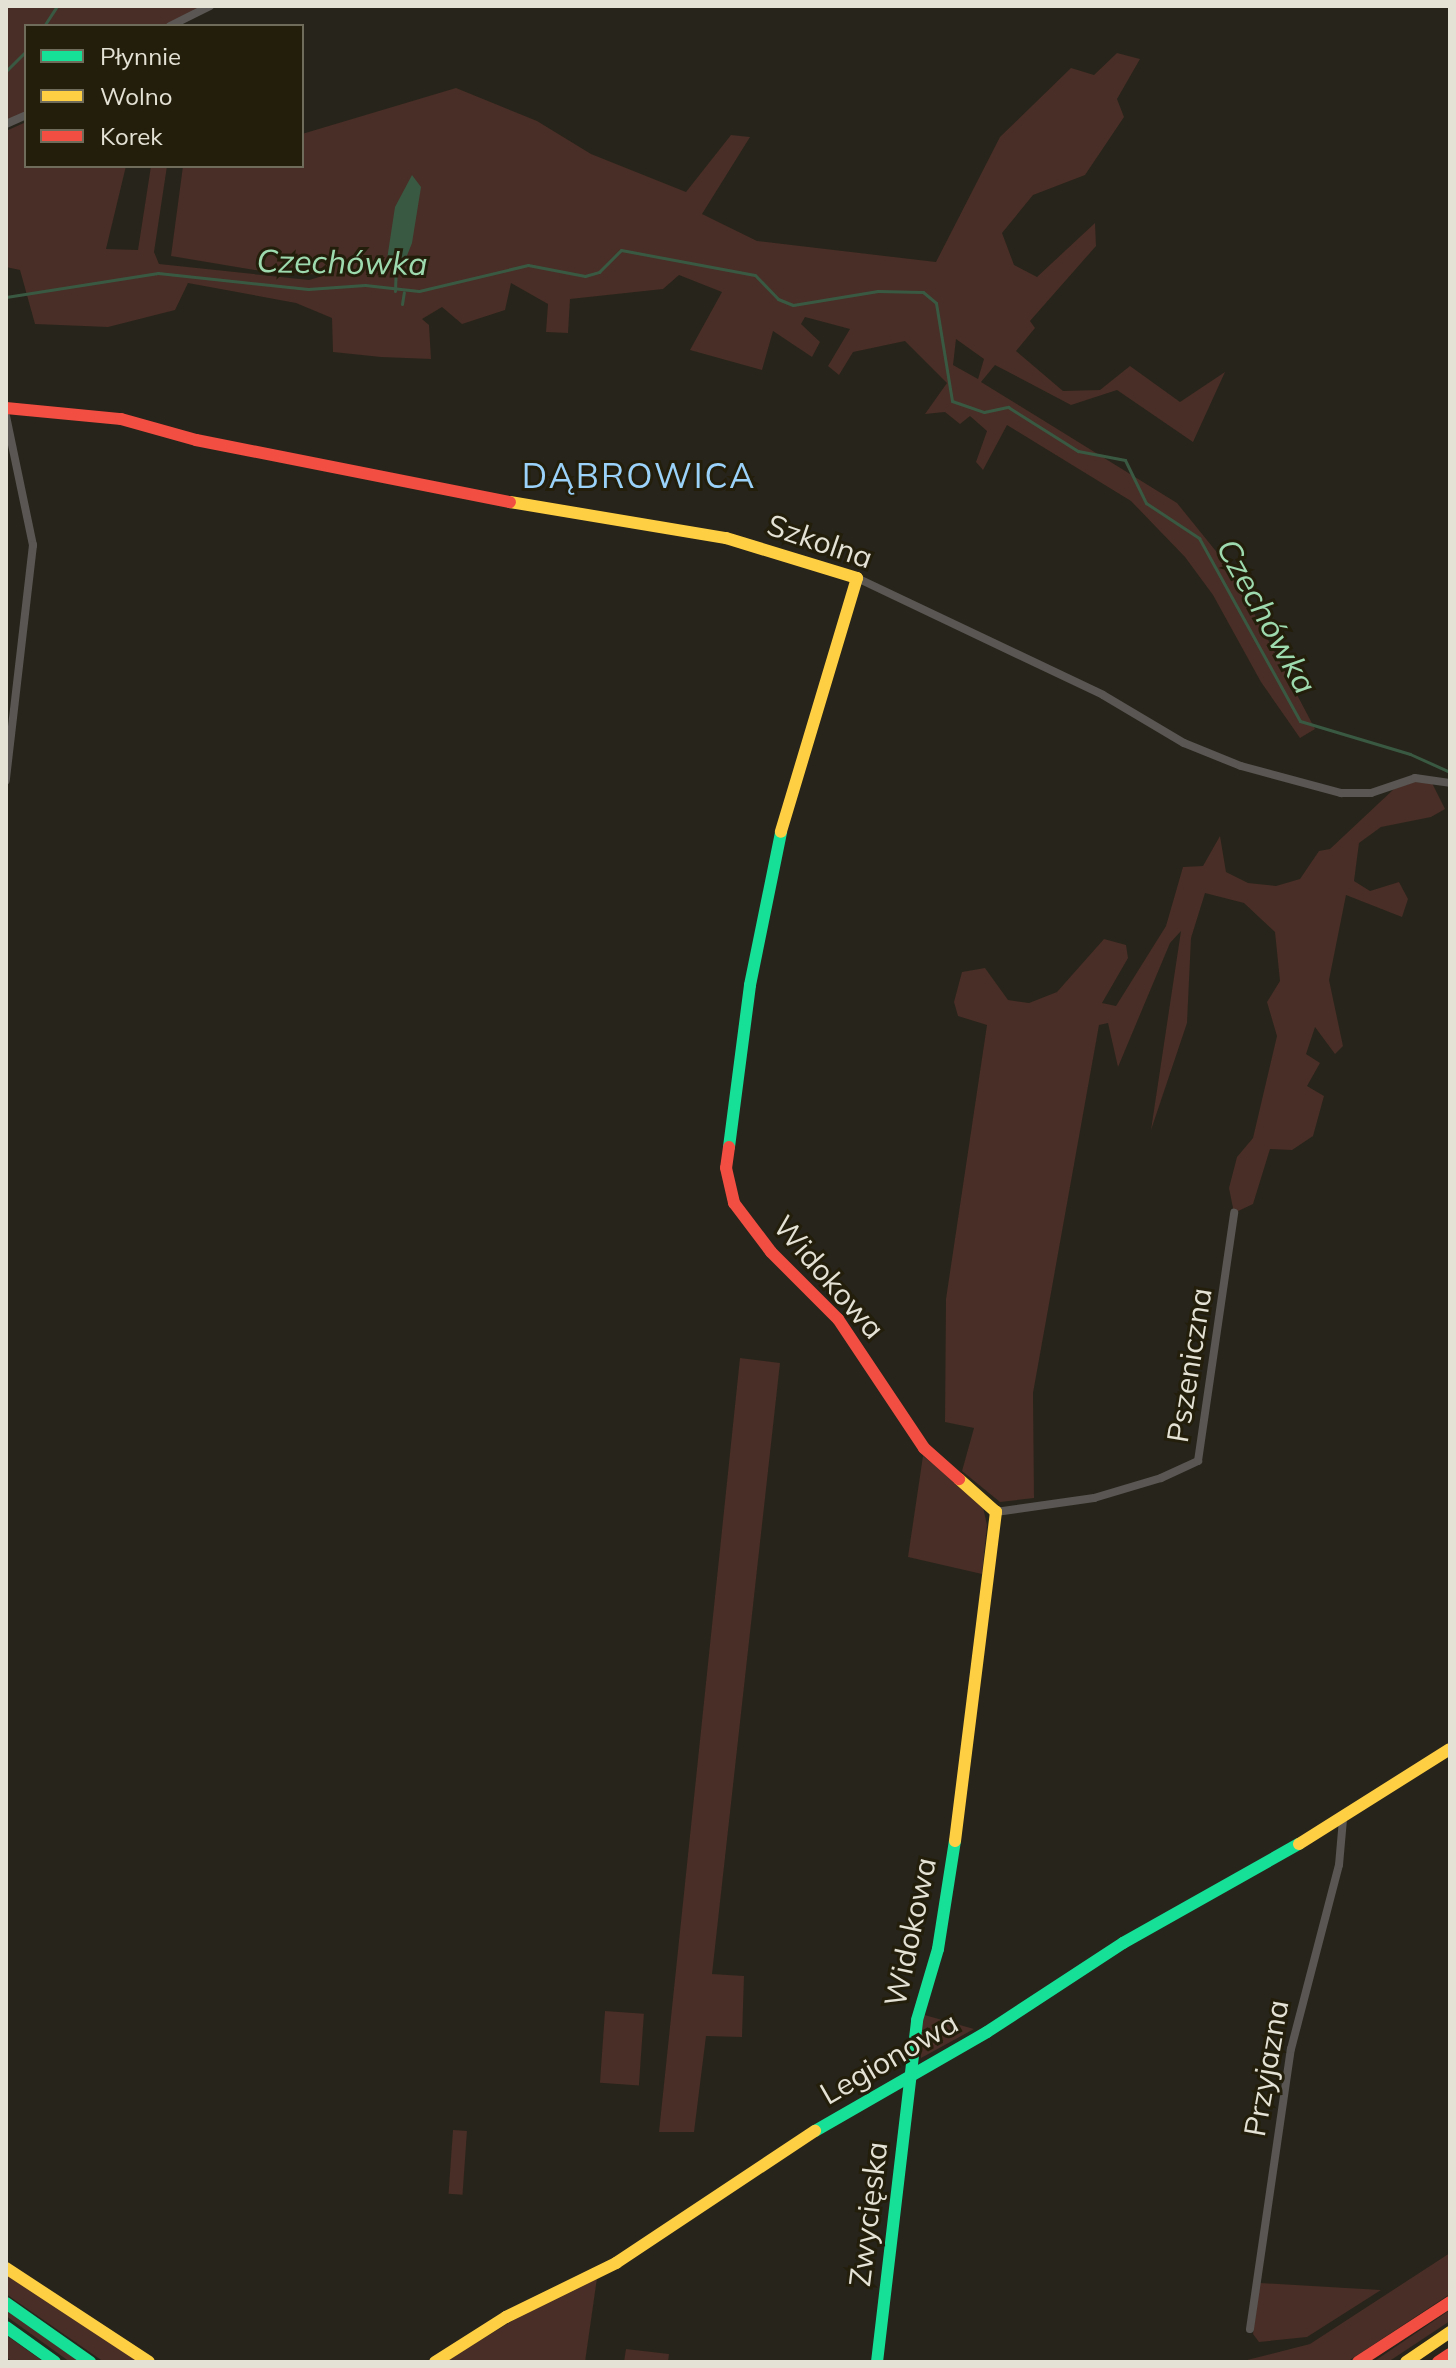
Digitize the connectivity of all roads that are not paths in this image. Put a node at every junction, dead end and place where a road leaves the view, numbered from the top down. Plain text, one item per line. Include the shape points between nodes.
1 (210, 6) edge
2 (174, 24) edge
3 (6, 408) edge
4 (6, 416) edge
5 (857, 578) junction
6 (6, 780) edge
7 (1450, 783) edge
8 (1234, 1213) dead end
9 (996, 1512) junction
10 (1450, 1749) edge
11 (1343, 1819) junction
12 (912, 2073) junction
13 (6, 2268) edge
14 (1450, 2302) edge
15 (6, 2303) edge
16 (6, 2327) edge
17 (1250, 2329) dead end
18 (1450, 2332) edge
19 (1450, 2354) edge
20 (55, 2362) edge
21 (90, 2362) edge
22 (149, 2362) edge
23 (435, 2362) edge
24 (877, 2362) edge
25 (1358, 2362) edge
26 (1406, 2362) edge
27 (1438, 2362) edge

1 - 2 street
3 - 5 main road, Szkolna via 136,422 196,440 445,491 726,538
4 - 6 street via 32,522 27,622
5 - 7 street, Szkolna via 1103,695 1184,743 1241,766 1341,793 1371,793 1415,778
5 - 9 main road, Widokowa via 799,762 768,893 750,985 727,1188 771,1252 838,1319 924,1448
8 - 9 street, Pszeniczna via 1198,1461 1094,1498
9 - 12 main road, Widokowa via 952,1868 938,1949 920,2001
10 - 11 main road, Legionowa
11 - 12 main road, Legionowa via 1123,1943 987,2032
11 - 17 street, Przyjazna via 1339,1865 1291,2049
12 - 23 main road, Legionowa via 787,2147 616,2263 506,2317
12 - 24 main road, Zwycięska
13 - 22 main road
14 - 25 main road
15 - 21 main road
16 - 20 main road
18 - 26 main road
19 - 27 main road

